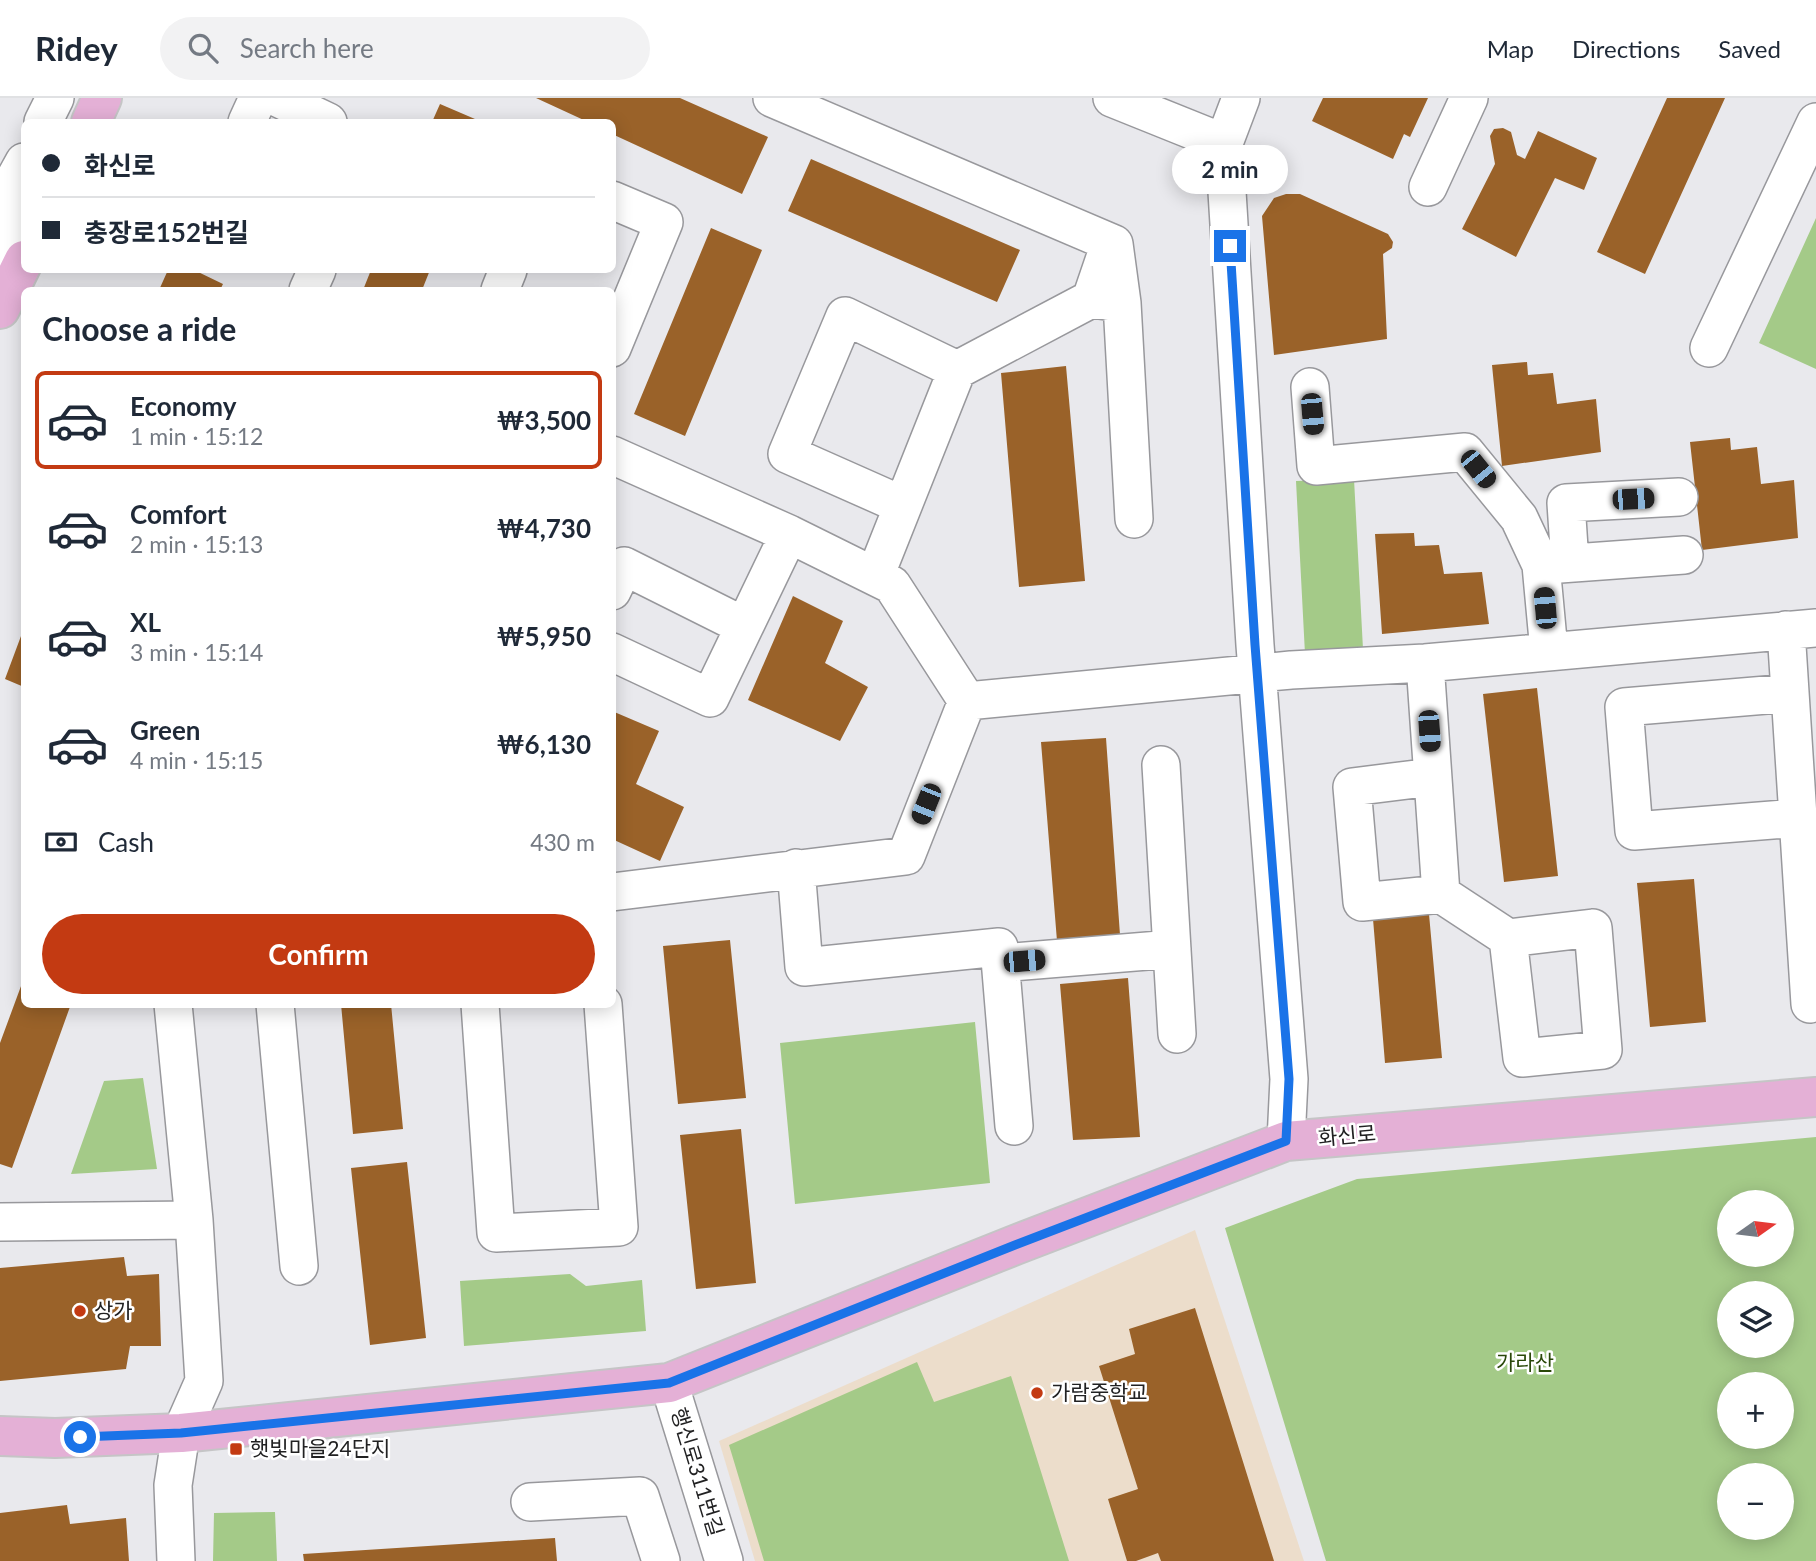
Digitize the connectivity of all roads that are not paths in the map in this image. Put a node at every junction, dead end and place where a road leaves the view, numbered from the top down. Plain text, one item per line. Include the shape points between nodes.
1 (55, 98) edge
2 (102, 98) edge
3 (258, 98) edge
4 (278, 98) edge
5 (772, 98) edge
6 (1112, 98) edge
7 (1241, 98) edge
8 (1469, 98) edge
9 (44, 119) edge
10 (92, 119) edge
11 (248, 119) edge
12 (322, 119) edge
13 (1816, 122) edge
14 (1224, 143) junction
15 (21, 168) edge
16 (1428, 187) dead end
17 (616, 202) edge
18 (0, 206) edge
19 (21, 224) edge
20 (0, 254) edge
21 (21, 266) edge
22 (1106, 301) junction
23 (0, 309) edge
24 (616, 338) edge
25 (1709, 348) dead end
26 (957, 370) junction
27 (1310, 387) dead end
28 (616, 457) edge
29 (1679, 497) dead end
30 (902, 505) junction
31 (1134, 519) dead end
32 (789, 534) junction
33 (1685, 555) dead end
34 (1556, 564) junction
35 (875, 576) junction
36 (616, 583) edge
37 (744, 626) junction
38 (1801, 629) edge
39 (1549, 651) junction
40 (616, 654) edge
41 (1425, 663) junction
42 (1257, 675) junction
43 (1790, 693) junction
44 (967, 701) junction
45 (1161, 765) dead end
46 (1433, 777) junction
47 (1798, 818) junction
48 (796, 868) junction
49 (616, 891) edge
50 (1441, 894) junction
51 (1508, 938) dead end
52 (1172, 949) junction
53 (1000, 963) junction
54 (1810, 1004) dead end
55 (173, 1008) edge
56 (275, 1008) edge
57 (480, 1008) edge
58 (603, 1008) edge
59 (1177, 1034) dead end
60 (1816, 1097) edge
61 (1014, 1126) dead end
62 (1286, 1141) junction
63 (194, 1220) junction
64 (0, 1222) edge
65 (299, 1266) dead end
66 (669, 1383) junction
67 (181, 1433) junction
68 (0, 1436) edge
69 (530, 1502) dead end
70 (176, 1561) edge
71 (661, 1561) edge
72 (724, 1561) edge

1 - 9 street
2 - 10 main road
3 - 11 street
4 - 12 street
5 - 22 street via 1114,244 1108,249
6 - 14 street
7 - 14 street
8 - 16 street
13 - 25 street
14 - 42 street
15 - 18 street
17 - 24 street via 664,222
19 - 20 street
21 - 23 main road
22 - 26 street
22 - 31 street
26 - 30 street
26 - 30 street via 845,316 787,454
27 - 34 street via 1316,466 1465,452
28 - 32 street
29 - 34 street via 1566,503
30 - 35 street
32 - 35 street
32 - 37 street
33 - 34 street
34 - 39 street
35 - 44 street via 892,585
36 - 37 street via 624,566
37 - 40 street via 710,698
38 - 39 street
38 - 43 street
39 - 41 street
41 - 42 street
41 - 46 street
42 - 44 street
42 - 62 street via 1289,1079
43 - 47 street
43 - 47 street via 1625,707 1628,767 1634,831
44 - 48 street via 906,856
45 - 52 street
46 - 50 street
46 - 50 street via 1352,787 1362,902
47 - 54 street
48 - 49 street
48 - 53 street via 804,967 999,947
50 - 51 street
52 - 53 street
52 - 59 street
53 - 61 street
55 - 63 street
56 - 65 street
57 - 58 street via 496,1233 619,1227
60 - 62 main road, 화신로
62 - 66 main road, 화신로
63 - 64 street
63 - 67 street via 204,1381
66 - 67 main road, 화신로
66 - 72 street, 행신로311번길
67 - 68 main road, 화신로
67 - 70 street via 173,1485
69 - 71 street via 640,1496

